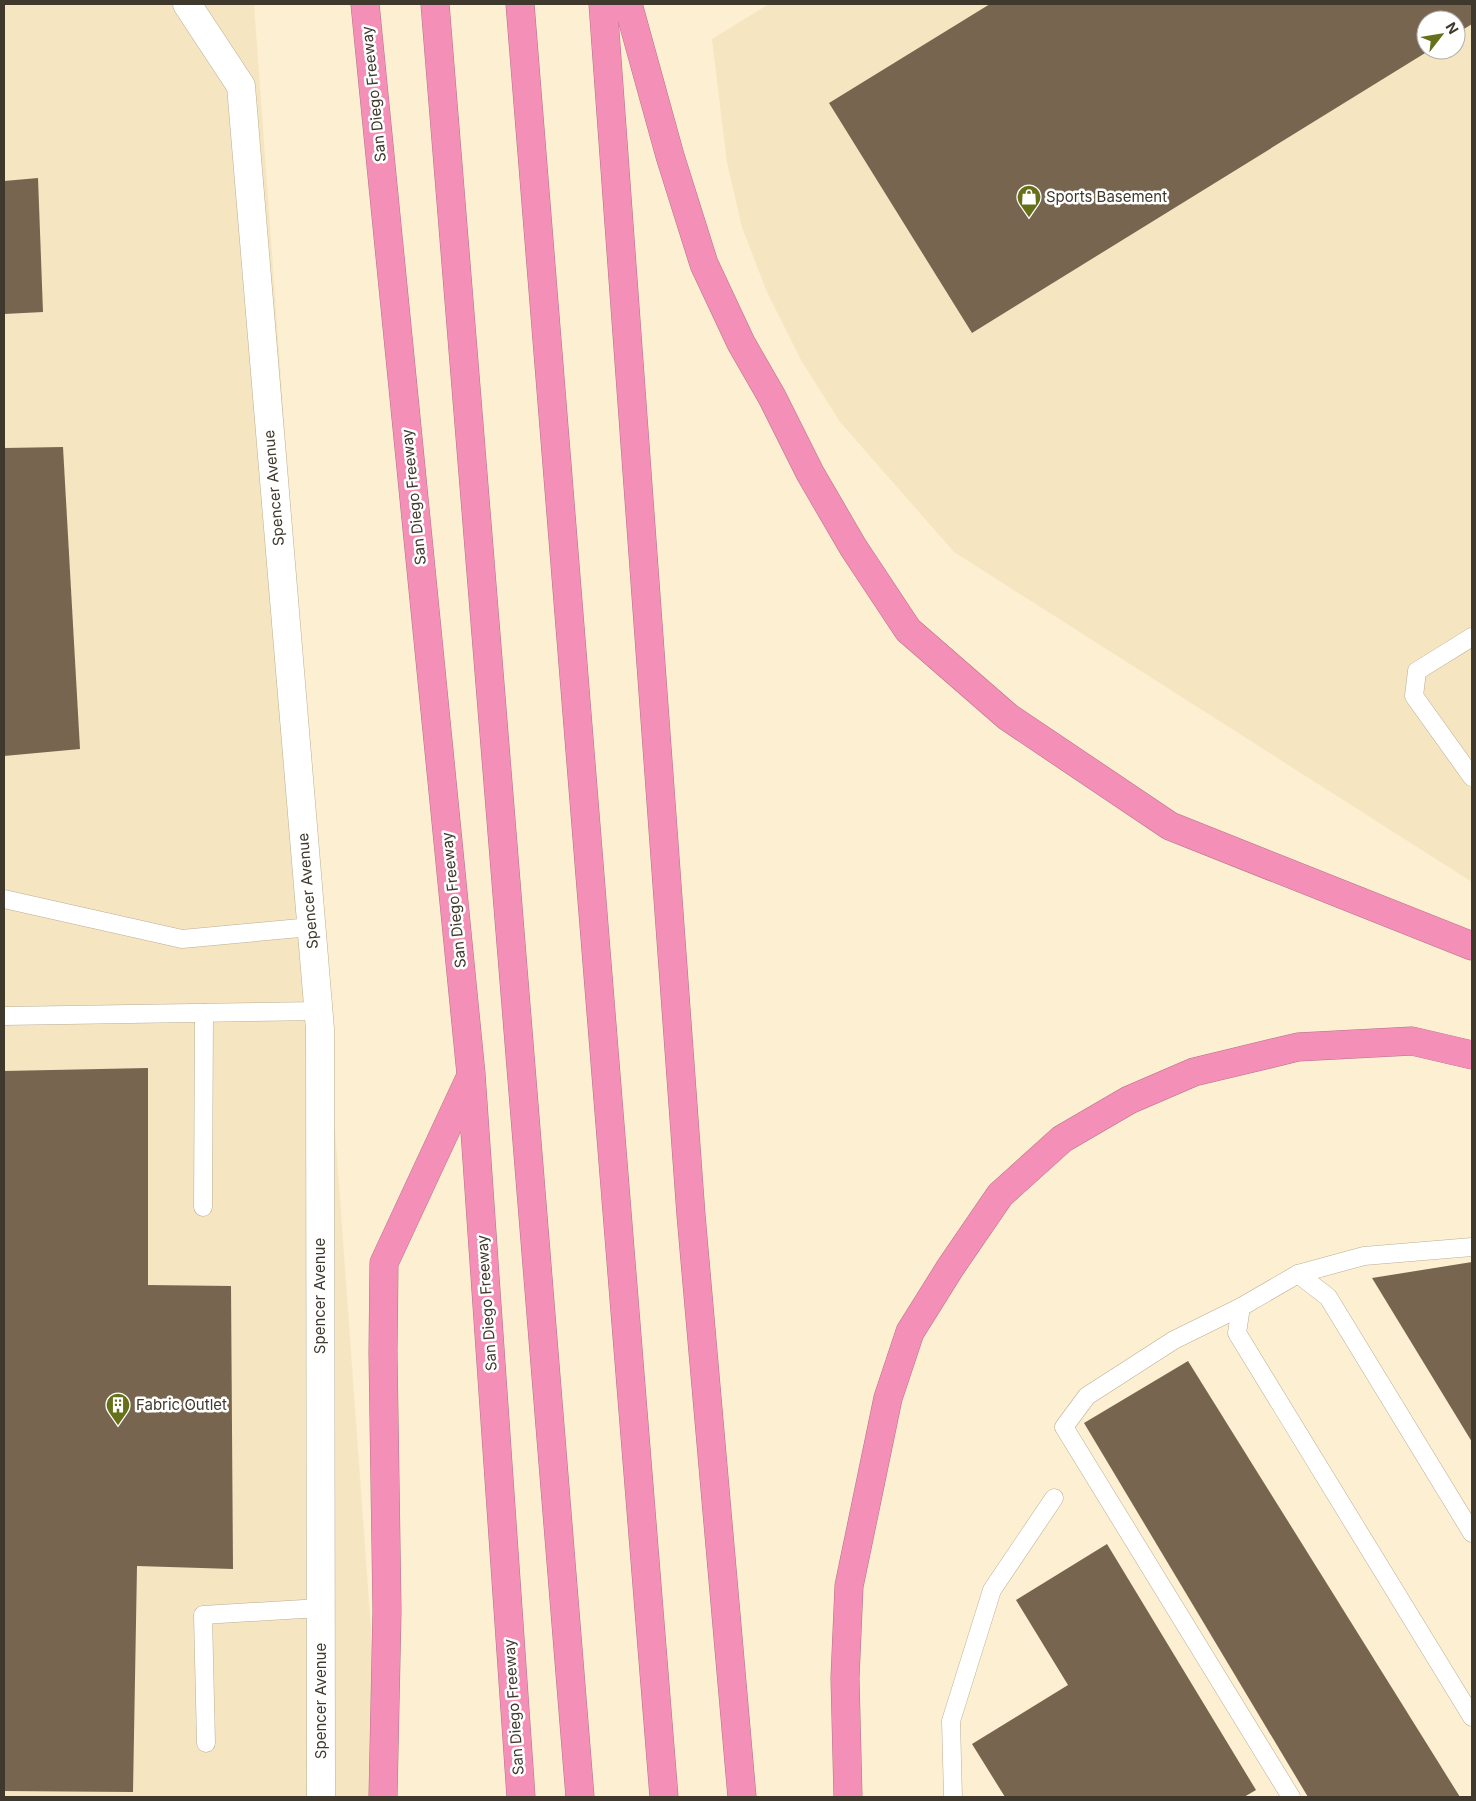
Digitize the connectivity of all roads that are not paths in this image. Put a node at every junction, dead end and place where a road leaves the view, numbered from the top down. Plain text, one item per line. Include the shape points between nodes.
1 (187, 4) edge
2 (365, 4) edge
3 (435, 4) edge
4 (520, 4) edge
5 (603, 4) edge
6 (628, 4) edge
7 (1472, 637) edge
8 (1472, 776) edge
9 (4, 899) edge
10 (311, 927) junction
11 (1472, 946) edge
12 (318, 1011) junction
13 (204, 1013) junction
14 (4, 1016) edge
15 (1472, 1054) edge
16 (471, 1074) junction
17 (203, 1207) dead end
18 (1472, 1246) edge
19 (1298, 1274) junction
20 (1240, 1307) junction
21 (1054, 1498) dead end
22 (1472, 1533) edge
23 (320, 1608) junction
24 (1472, 1717) edge
25 (206, 1743) dead end
26 (321, 1797) edge
27 (383, 1797) edge
28 (521, 1797) edge
29 (580, 1797) edge
30 (664, 1797) edge
31 (742, 1797) edge
32 (848, 1797) edge
33 (954, 1797) edge
34 (1291, 1797) edge

1 - 10 street, Spencer Avenue via 241,86
2 - 16 highway, San Diego Freeway
3 - 29 highway
4 - 30 highway
5 - 31 highway via 691,1215
6 - 11 highway via 704,264 741,343 810,473 853,547 908,630 1008,718 1170,826
7 - 8 lane via 1417,671 1414,696
9 - 10 lane via 182,939
10 - 12 street, Spencer Avenue
12 - 13 lane
12 - 23 street, Spencer Avenue
13 - 14 lane
13 - 17 lane
15 - 32 highway via 1412,1041 1298,1046 1194,1072 1129,1100 1062,1139 1000,1195 910,1332 888,1398 849,1586 845,1678
16 - 27 highway via 384,1263 387,1611
16 - 28 highway, San Diego Freeway
18 - 19 lane via 1364,1256
19 - 20 lane
19 - 22 lane via 1328,1297
20 - 24 lane via 1237,1333
20 - 34 lane via 1174,1340 1087,1396 1064,1427
21 - 33 lane via 992,1590 951,1721
23 - 25 lane via 203,1615
23 - 26 street, Spencer Avenue

